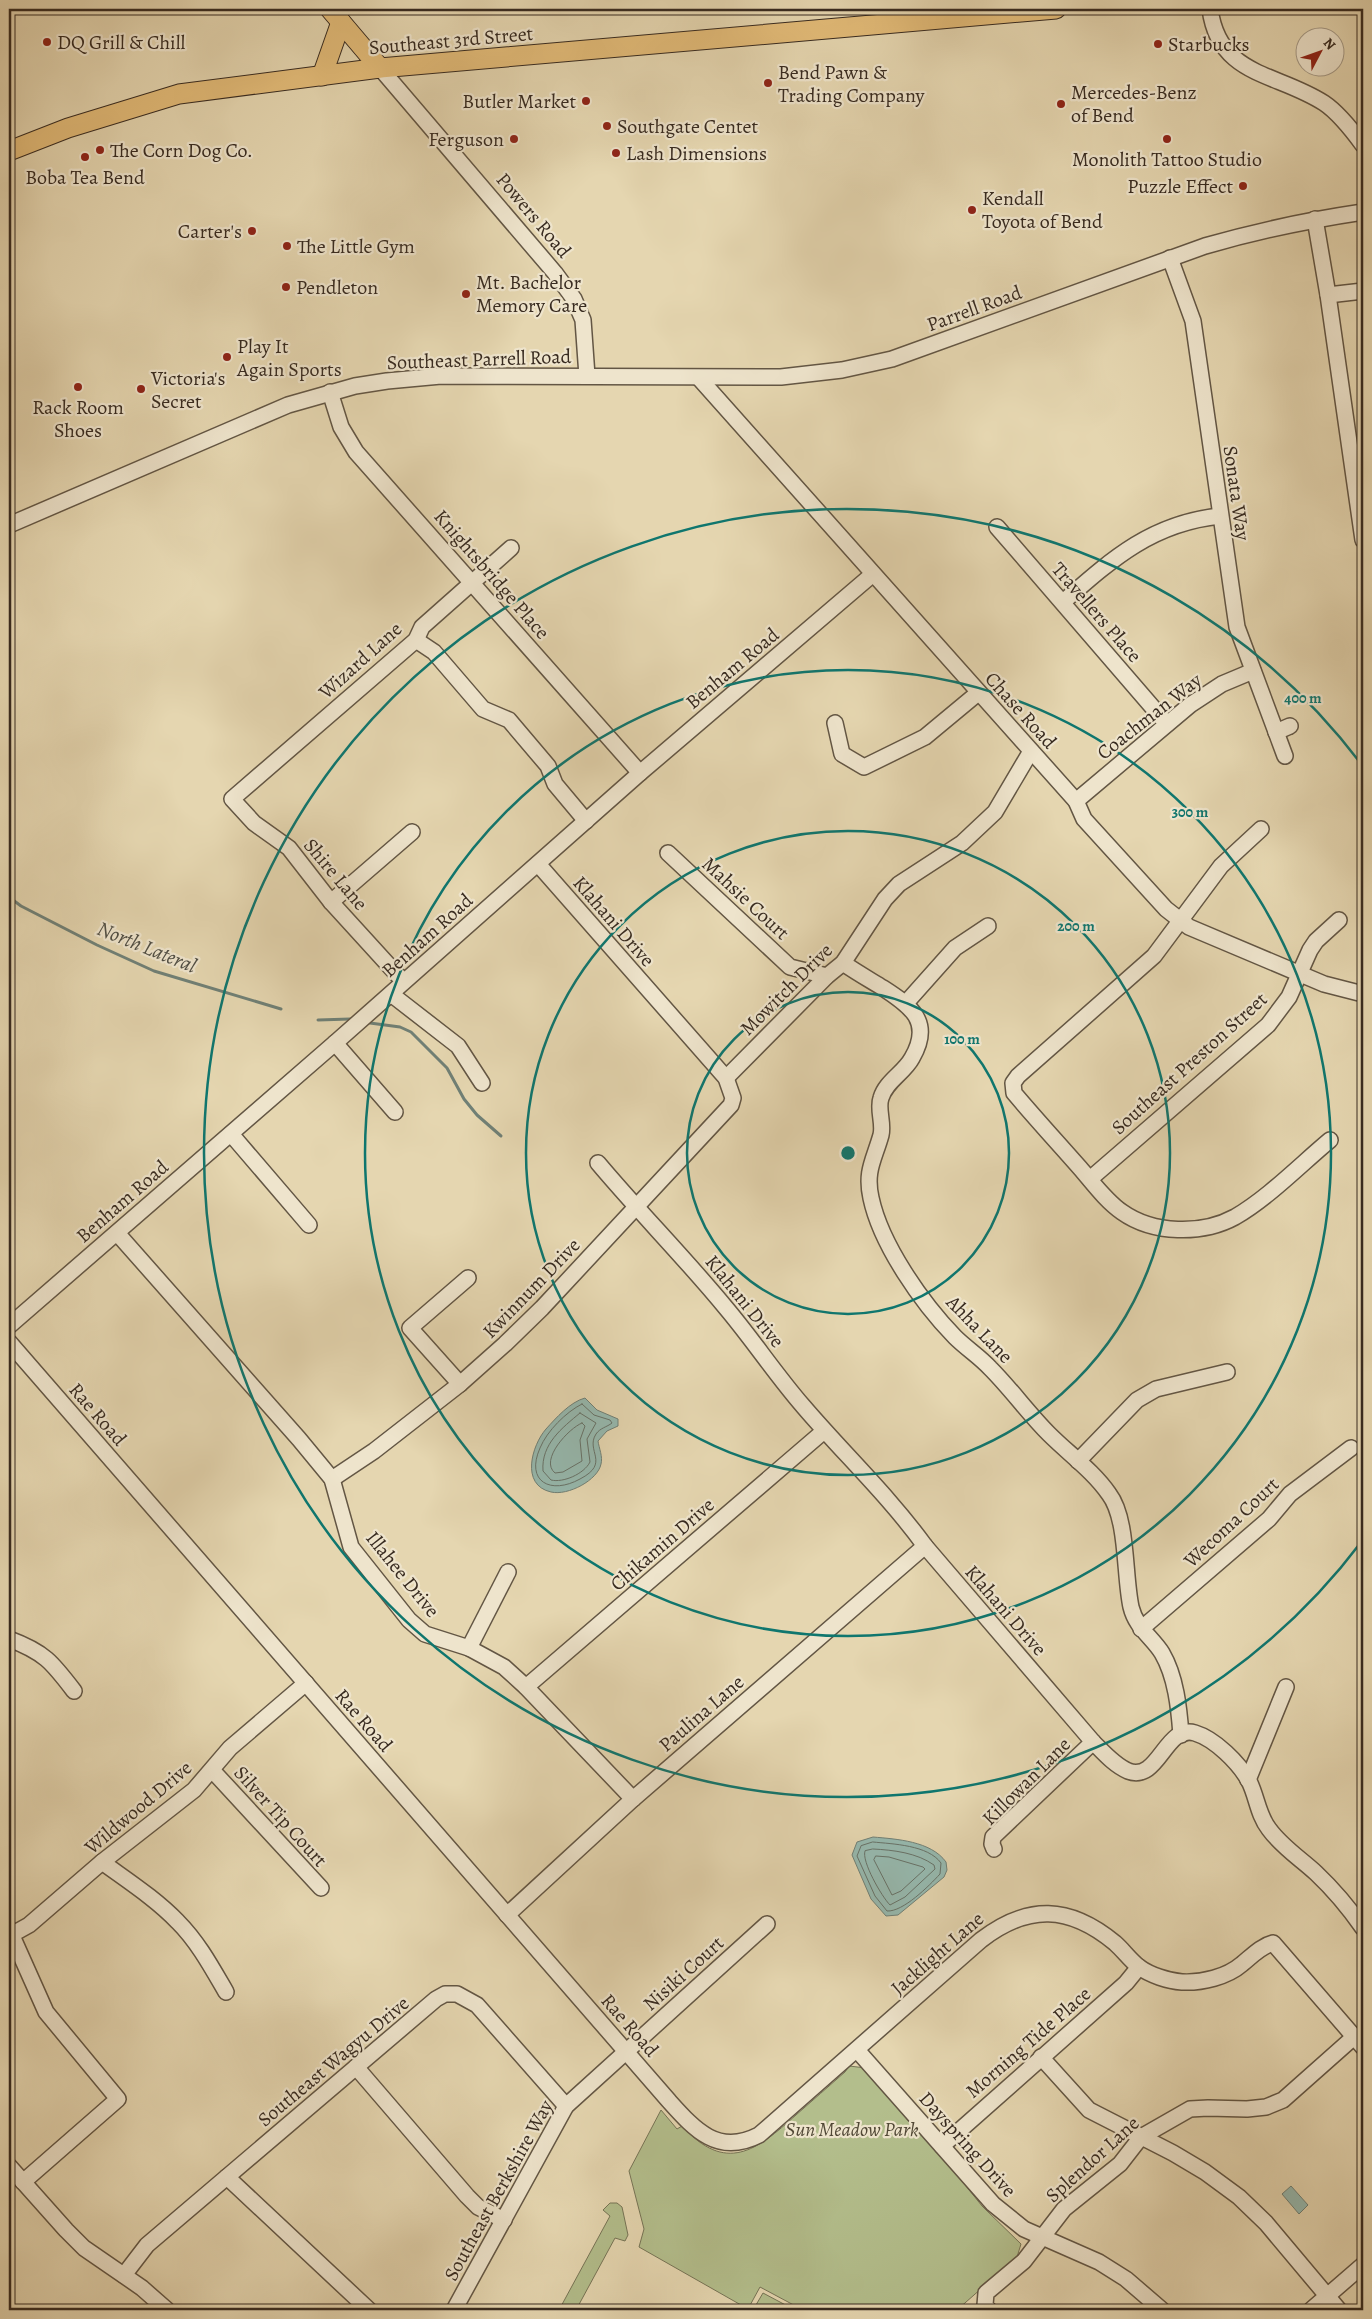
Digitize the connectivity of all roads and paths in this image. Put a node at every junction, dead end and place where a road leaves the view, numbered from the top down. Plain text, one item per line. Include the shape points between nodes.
1 (1056, 9) edge
2 (1210, 9) edge
3 (335, 15) edge
4 (380, 68) junction
5 (322, 76) junction
6 (1363, 145) edge
7 (9, 151) edge
8 (1363, 212) edge
9 (1315, 219) junction
10 (1170, 258) junction
11 (1363, 291) edge
12 (1328, 295) junction
13 (587, 376) junction
14 (699, 378) junction
15 (330, 392) junction
16 (1220, 516) junction
17 (9, 525) edge
18 (997, 527) dead end
19 (1363, 540) edge
20 (511, 548) dead end
21 (873, 574) junction
22 (473, 582) junction
23 (1063, 602) junction
24 (416, 640) junction
25 (1253, 671) junction
26 (978, 693) junction
27 (835, 723) dead end
28 (1167, 724) junction
29 (1031, 751) junction
30 (1285, 756) dead end
31 (640, 772) junction
32 (232, 798) joint
33 (1076, 801) junction
34 (586, 821) junction
35 (1261, 829) dead end
36 (412, 832) dead end
37 (668, 853) dead end
38 (538, 864) junction
39 (331, 902) junction
40 (1180, 920) junction
41 (1339, 920) dead end
42 (988, 926) dead end
43 (843, 964) junction
44 (1298, 974) junction
45 (827, 976) junction
46 (403, 981) junction
47 (391, 994) junction
48 (1363, 994) edge
49 (906, 1003) junction
50 (335, 1044) junction
51 (726, 1078) junction
52 (482, 1083) dead end
53 (733, 1098) joint
54 (395, 1112) dead end
55 (230, 1134) junction
56 (1330, 1140) dead end
57 (598, 1164) dead end
58 (1090, 1179) junction
59 (635, 1207) junction
60 (309, 1225) dead end
61 (116, 1233) junction
62 (468, 1278) dead end
63 (9, 1326) edge
64 (9, 1342) edge
65 (1227, 1372) dead end
66 (460, 1384) junction
67 (824, 1431) junction
68 (1351, 1448) dead end
69 (1078, 1461) junction
70 (332, 1479) junction
71 (925, 1546) junction
72 (508, 1572) dead end
73 (1141, 1629) junction
74 (9, 1638) edge
75 (470, 1648) junction
76 (306, 1683) junction
77 (526, 1687) junction
78 (1286, 1687) dead end
79 (74, 1691) dead end
80 (1181, 1735) junction
81 (1093, 1742) junction
82 (212, 1770) junction
83 (1248, 1780) junction
84 (632, 1799) junction
85 (994, 1849) dead end
86 (102, 1862) junction
87 (321, 1888) dead end
88 (507, 1915) junction
89 (767, 1924) dead end
90 (1363, 1928) edge
91 (10, 1932) edge
92 (1139, 1967) junction
93 (226, 1992) dead end
94 (1359, 2042) edge
95 (857, 2050) junction
96 (626, 2052) junction
97 (1041, 2057) junction
98 (356, 2067) junction
99 (566, 2106) junction
100 (690, 2123) joint
101 (1141, 2137) junction
102 (942, 2146) junction
103 (9, 2166) edge
104 (227, 2177) junction
105 (23, 2182) junction
106 (504, 2220) junction
107 (1043, 2238) junction
108 (1363, 2265) edge
109 (124, 2275) junction
110 (1327, 2296) junction
111 (167, 2310) edge
112 (369, 2310) edge
113 (454, 2310) edge
114 (989, 2310) edge
115 (1162, 2310) edge
116 (1311, 2310) edge
117 (1339, 2310) edge

1 - 4 main road, Southeast 3rd Street
2 - 6 street via 1219,40 1230,56 1326,104
3 - 4 main road, Powers Road
3 - 5 main road
4 - 5 main road, Southeast 3rd Street
4 - 13 street, Powers Road via 574,299 583,320
5 - 7 main road, Southeast 3rd Street via 179,94 68,128
8 - 9 street, Parrell Road
9 - 10 street, Parrell Road via 1250,233
9 - 12 street
10 - 14 street, Parrell Road via 892,359 812,374
10 - 16 street, Sonata Way via 1193,321
11 - 12 street
12 - 19 street
13 - 14 street, Parrell Road
13 - 15 street, Southeast Parrell Road via 419,377
14 - 21 street, Chase Road
15 - 17 street, Southeast Parrell Road via 288,405
15 - 22 street, Knightsbridge Place via 341,427 356,452
16 - 23 street via 1181,523 1149,537 1116,556
16 - 25 street, Sonata Way via 1237,627
18 - 23 street, Travellers Place
20 - 22 street, Wizard Lane
21 - 26 street, Chase Road
21 - 31 street, Benham Road
22 - 24 street, Wizard Lane via 422,627
22 - 31 street, Knightsbridge Place
23 - 28 street, Travellers Place
24 - 32 street, Wizard Lane
24 - 34 street via 434,652 483,709 509,720 548,766 555,784
25 - 28 street, Coachman Way via 1222,684
25 - 30 street, Sonata Way via 1283,729
26 - 27 street via 925,737 864,767 842,754
26 - 29 street, Chase Road
28 - 33 street, Coachman Way
29 - 33 street, Chase Road
29 - 43 street, Mowitch Drive via 994,812 962,843 900,884 885,899
31 - 34 street, Benham Road
32 - 39 street, Shire Lane via 254,823 289,848
33 - 40 street, Chase Road via 1084,819 1166,909
34 - 38 street, Benham Road
35 - 40 street via 1228,857
36 - 39 street
37 - 45 street, Mahsie Court via 790,967
38 - 46 street, Benham Road
38 - 51 street, Klahani Drive
39 - 46 street, Shire Lane
40 - 44 street, Chase Road via 1199,933
40 - 58 street via 1154,956 1025,1068 1013,1083 1014,1093
41 - 44 street, Southeast Preston Street via 1316,941
42 - 49 street via 955,948
43 - 45 street, Mowitch Drive
43 - 49 street, Ahha Lane
44 - 48 street, Chase Road
44 - 58 street, Southeast Preston Street via 1289,997 1268,1025
45 - 51 street, Mowitch Drive
46 - 47 street, Benham Road
47 - 50 street, Benham Road
47 - 52 street via 458,1046
49 - 69 street, Ahha Lane via 916,1013 921,1026 912,1059 887,1085 880,1099 882,1132 870,1167 871,1198 880,1229 896,1259 955,1337 989,1367 1048,1433
50 - 54 street
50 - 55 street, Benham Road
51 - 53 street, Klahani Drive
53 - 59 street, Kwinnum Drive via 724,1115
55 - 60 street
55 - 61 street, Benham Road
56 - 58 street via 1233,1218 1195,1228 1169,1230 1144,1223 1122,1212
57 - 59 street, Klahani Drive
59 - 66 street, Kwinnum Drive via 542,1308
59 - 67 street, Klahani Drive via 698,1274
61 - 63 street, Benham Road
61 - 70 street, Illahee Drive
62 - 66 street via 410,1328
64 - 76 street, Rae Road
65 - 69 street via 1150,1392 1137,1400
66 - 70 street, Kwinnum Drive via 374,1451
67 - 71 street, Klahani Drive via 901,1512
67 - 77 street, Chikamin Drive
68 - 73 street, Wecoma Court via 1290,1494 1269,1518
69 - 73 street, Ahha Lane via 1109,1493 1118,1510 1132,1610
70 - 75 street, Illahee Drive via 351,1548 409,1620 425,1634
71 - 81 street, Klahani Drive
71 - 84 street, Paulina Lane
72 - 75 street
73 - 80 street, Ahha Lane via 1162,1652 1179,1706
74 - 79 street via 39,1652
75 - 77 street, Illahee Drive via 504,1667
76 - 82 street, Wildwood Drive via 230,1748
76 - 88 street, Rae Road
77 - 84 street, Illahee Drive
78 - 83 street
80 - 81 street, Klahani Drive via 1139,1773 1128,1771 1116,1763
80 - 83 street via 1193,1732 1203,1737 1235,1764
81 - 85 street, Killowan Lane via 993,1837
82 - 86 street, Wildwood Drive via 194,1790
82 - 87 street, Silver Tip Court
83 - 90 street via 1259,1813 1269,1830 1338,1894
84 - 88 street, Paulina Lane
86 - 91 street, Wildwood Drive via 29,1926
86 - 93 street via 178,1922
88 - 96 street, Rae Road
89 - 96 street, Nisiki Court
91 - 105 street via 46,2012 118,2099
92 - 94 street, Jacklight Lane via 1181,1982 1202,1981 1241,1966 1266,1944 1273,1943
92 - 95 street, Jacklight Lane via 1096,1928 1074,1918 1043,1914 1020,1916 981,1940
92 - 97 street, Morning Tide Place via 1126,1983
94 - 101 street, Splendor Lane via 1283,2100 1247,2109 1190,2109
95 - 100 street, Jacklight Lane via 766,2130 747,2141 722,2143 708,2138
95 - 102 street, Dayspring Drive
96 - 99 street, Southeast Berkshire Way
96 - 100 street, Rae Road
97 - 101 street via 1089,2110
97 - 102 street, Morning Tide Place
98 - 99 street, Southeast Wagyu Drive via 436,1999 445,1994 457,1994 478,2005
98 - 104 street, Southeast Wagyu Drive
98 - 106 street via 467,2196 478,2207
99 - 106 street, Southeast Berkshire Way
101 - 107 street, Splendor Lane via 1120,2164 1064,2209
101 - 110 street via 1204,2172 1239,2197 1266,2223
102 - 107 street, Dayspring Drive via 998,2209 1024,2229
103 - 105 street
104 - 109 street, Southeast Wagyu Drive via 147,2245
104 - 112 street
105 - 109 street via 84,2248
106 - 113 street, Southeast Berkshire Way
107 - 114 street, Splendor Lane via 1024,2261 986,2293 985,2305
107 - 115 street, Dayspring Drive via 1098,2262
108 - 110 street
109 - 111 street
110 - 116 street
110 - 117 street

